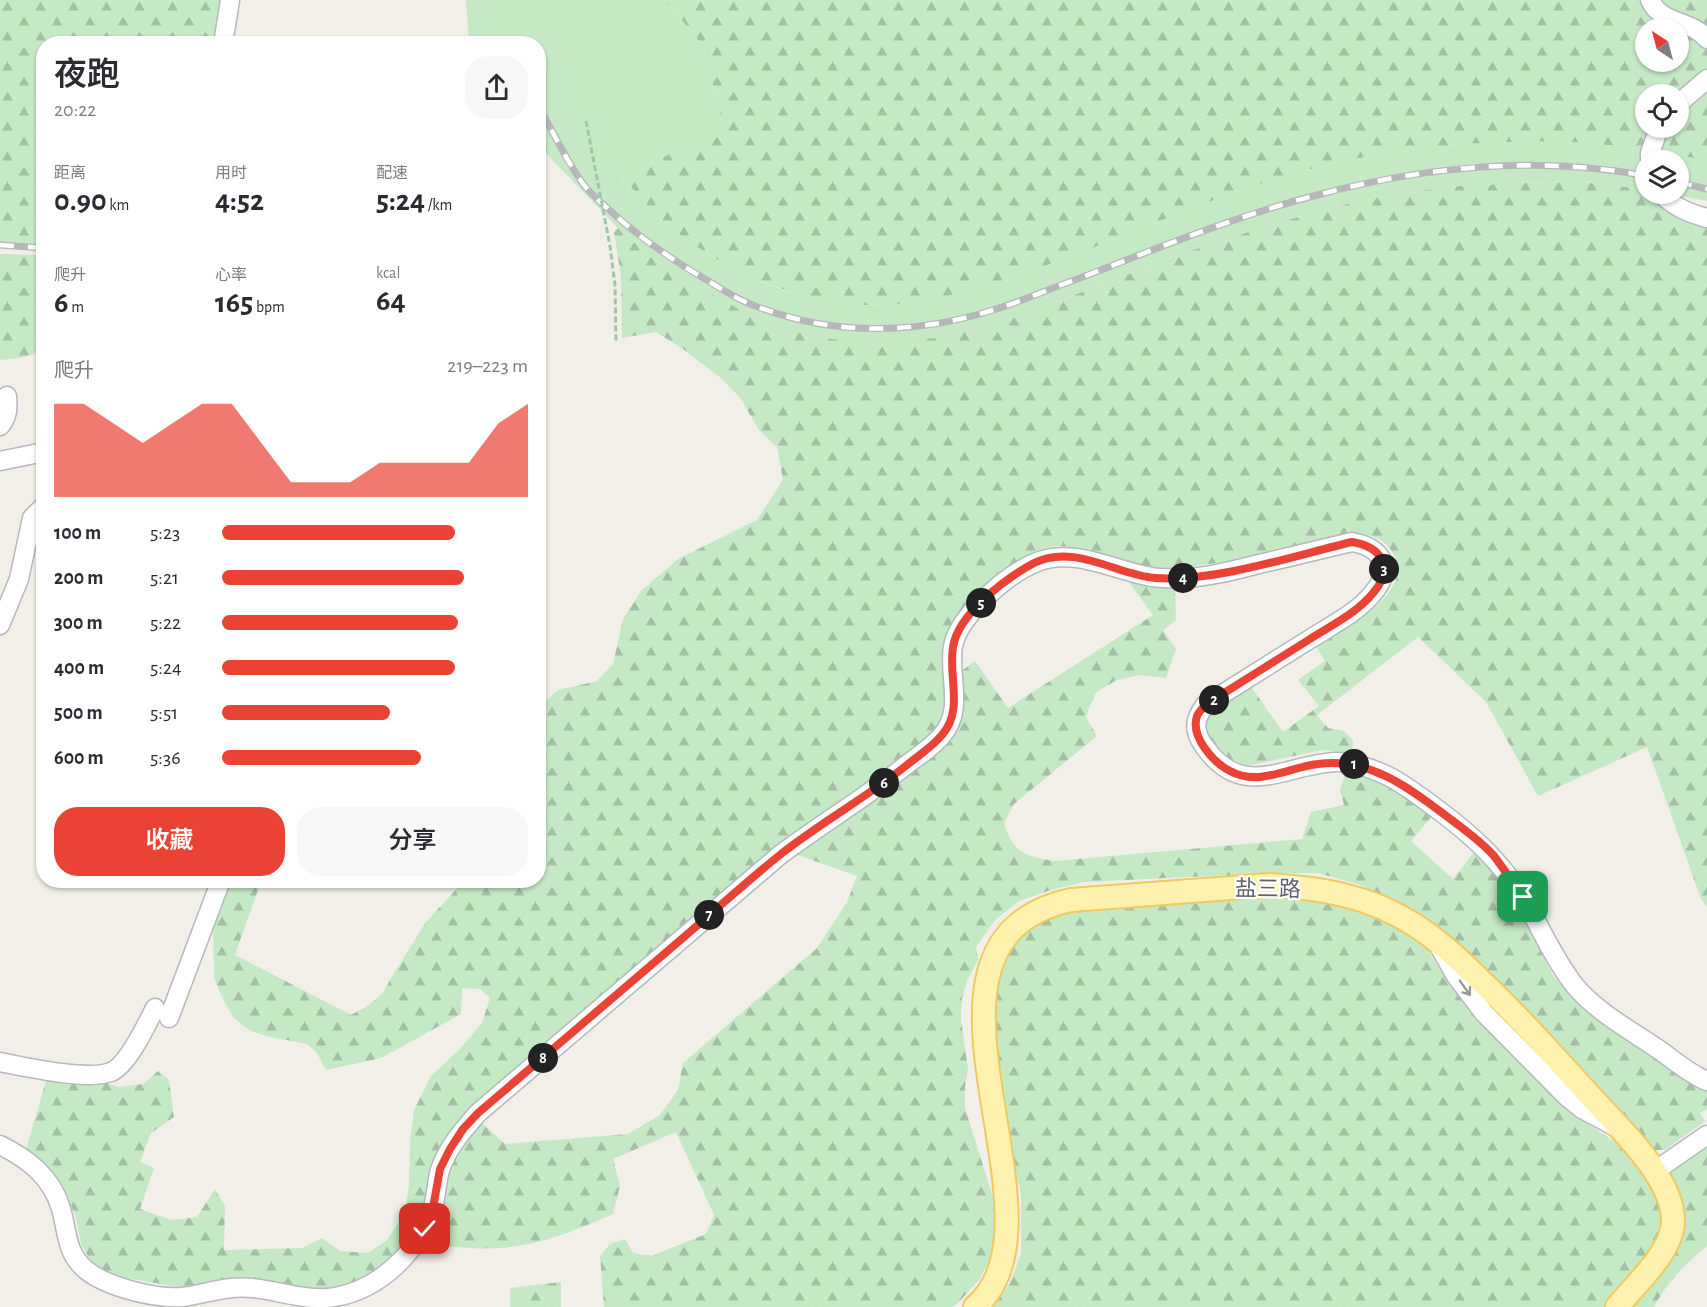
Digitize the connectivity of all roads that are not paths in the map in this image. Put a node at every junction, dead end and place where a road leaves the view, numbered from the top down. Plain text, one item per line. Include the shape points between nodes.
1 (230, 0) edge
2 (1650, 0) edge
3 (224, 36) edge
4 (1707, 39) edge
5 (1707, 79) edge
6 (1689, 95) edge
7 (1672, 204) edge
8 (1707, 218) edge
9 (6, 396) dead end
10 (0, 426) edge
11 (36, 454) edge
12 (0, 461) edge
13 (36, 512) edge
14 (0, 625) edge
15 (217, 888) edge
16 (0, 1062) edge
17 (1707, 1082) edge
18 (1707, 1135) edge
19 (0, 1145) edge
20 (1655, 1172) junction
21 (975, 1307) edge
22 (1617, 1307) edge

1 - 3 street
2 - 4 street via 1659,14 1695,27
5 - 6 street
7 - 8 street
9 - 10 street via 7,412
11 - 12 street
13 - 14 street via 15,591
15 - 16 street via 162,1013 112,1072 44,1071
17 - 19 street via 1596,1006 1577,988 1493,855 1413,790 1363,766 1338,762 1266,777 1246,777 1229,771 1203,744 1196,729 1197,716 1205,705 1342,619 1373,593 1383,579 1382,559 1365,544 1352,542 1187,578 1154,578 1073,557 1057,557 1037,562 1007,580 974,609 953,644 955,706 944,733 880,786 780,855 478,1113 463,1129 440,1169 433,1208 414,1247 380,1279 356,1291 313,1298 239,1287 178,1297 102,1280 74,1256 48,1181 19,1155
18 - 20 street
20 - 21 main road, 盐三路 via 1526,1026 1460,961 1413,923 1392,912 1347,895 1270,885 1071,900 1022,922 1005,940 990,968 985,1046 1007,1228 1000,1268 988,1293
20 - 22 main road, 盐三路 via 1672,1207 1670,1236 1655,1262

